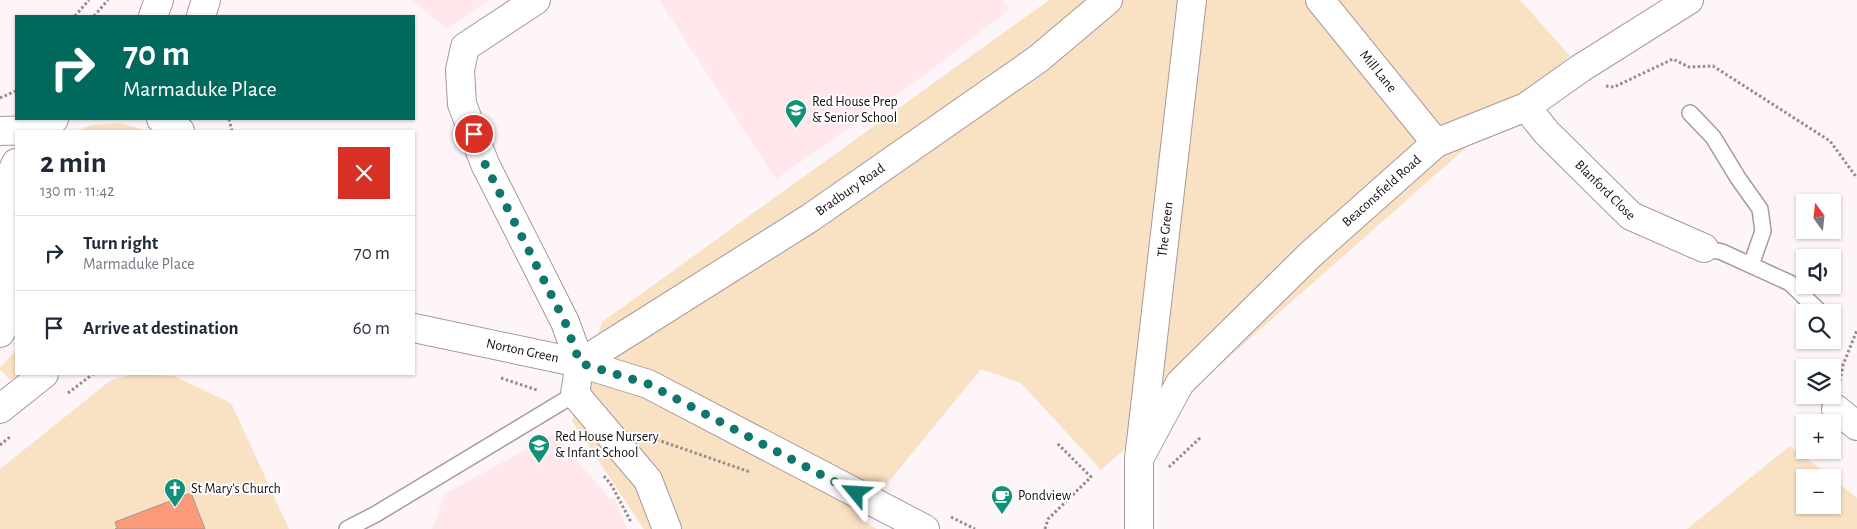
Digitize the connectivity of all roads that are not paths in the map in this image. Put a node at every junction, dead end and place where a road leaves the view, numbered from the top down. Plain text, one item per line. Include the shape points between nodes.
1 (159, 0) edge
2 (206, 0) edge
3 (536, 0) edge
4 (1108, 0) edge
5 (1192, 0) edge
6 (1320, 0) edge
7 (1689, 0) edge
8 (153, 15) edge
9 (201, 15) edge
10 (1526, 107) junction
11 (1690, 113) dead end
12 (163, 120) edge
13 (43, 127) edge
14 (178, 130) edge
15 (0, 131) edge
16 (1436, 143) junction
17 (15, 165) edge
18 (8, 238) edge
19 (1704, 248) joint
20 (1751, 265) junction
21 (1812, 304) edge
22 (415, 328) edge
23 (0, 333) edge
24 (580, 363) junction
25 (43, 375) edge
26 (575, 394) junction
27 (0, 409) edge
28 (1836, 409) road end
29 (1857, 426) edge
30 (1139, 458) junction
31 (347, 529) edge
32 (667, 529) edge
33 (925, 529) edge
34 (1140, 529) edge

1 - 8 street
2 - 9 street
3 - 24 street via 465,47 460,70 462,104 485,164 565,322
4 - 24 street, Bradbury Road via 1038,59 810,218
5 - 30 street, The Green
6 - 16 street, Mill Lane
7 - 10 street, Beaconsfield Road
10 - 16 street, Beaconsfield Road
10 - 19 street, Blanford Close via 1547,133 1631,216
11 - 20 lane via 1713,137 1760,209 1763,231
12 - 14 street
13 - 15 street
16 - 30 street, Beaconsfield Road via 1310,254 1180,384
17 - 18 street via 6,187
18 - 23 street via 11,293 5,325
19 - 20 lane
20 - 21 lane via 1790,283
22 - 24 street, Norton Green
24 - 26 street
24 - 33 street, Norton Green via 648,384
25 - 27 street
26 - 31 lane
26 - 32 street via 648,480
28 - 29 street
30 - 34 street, The Green

